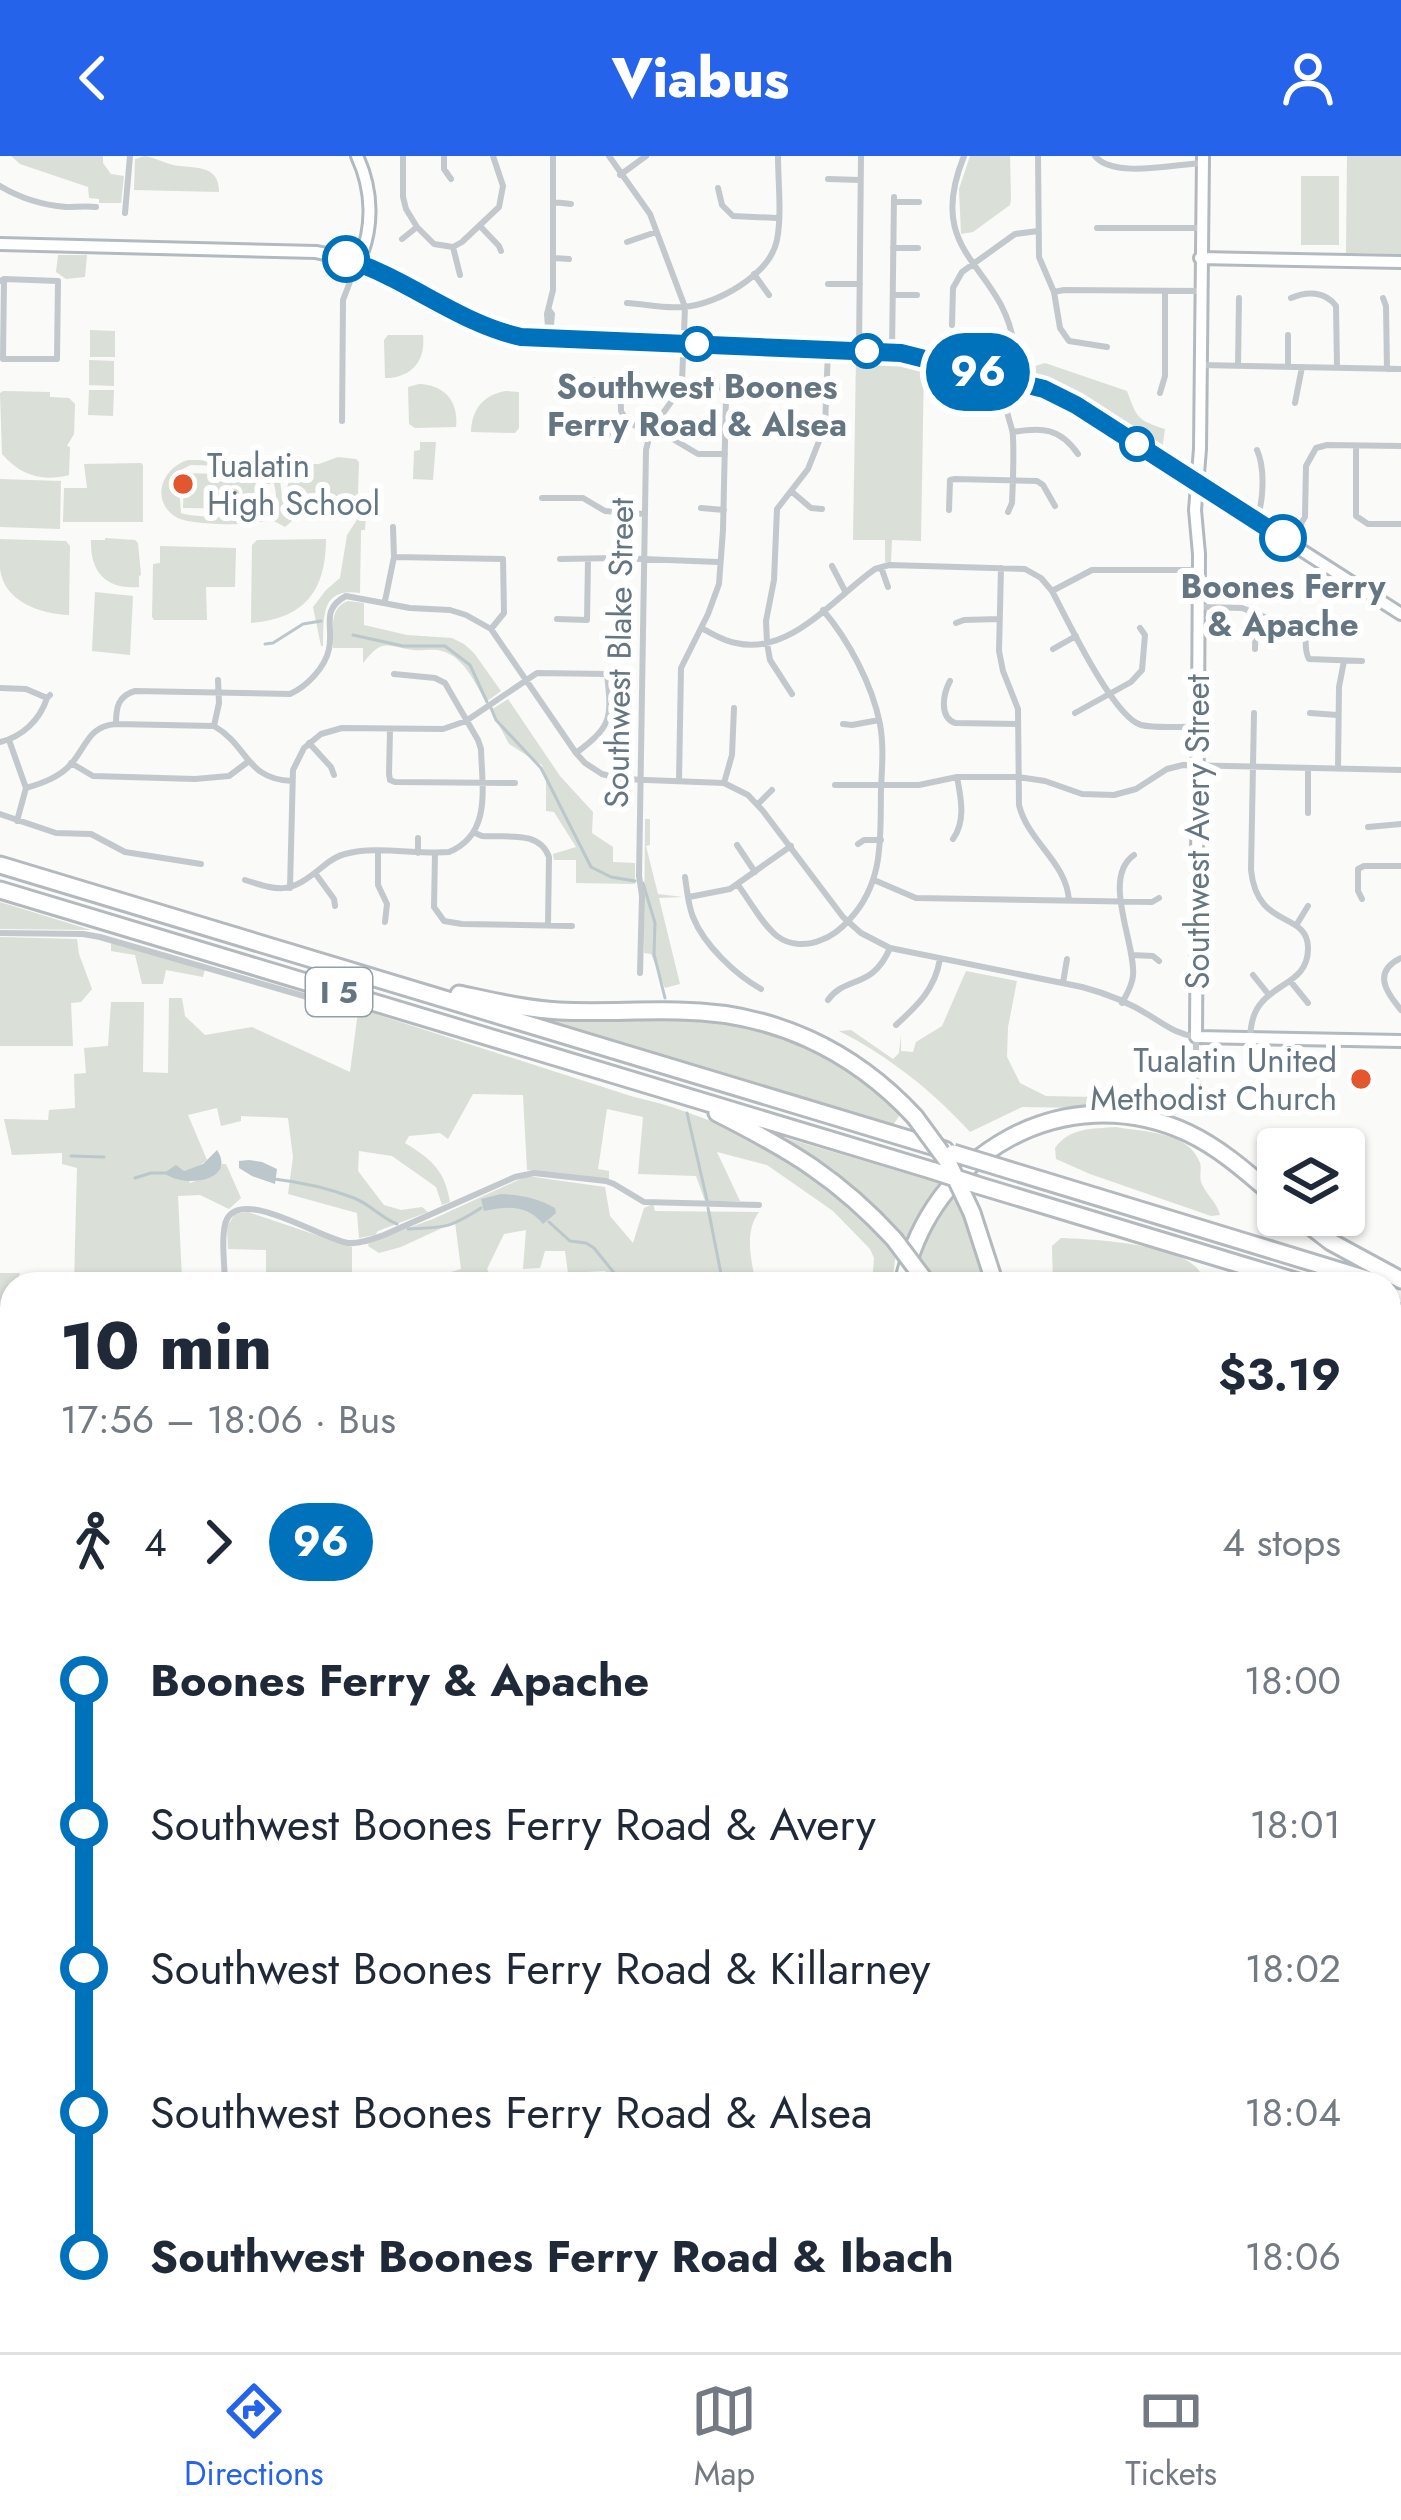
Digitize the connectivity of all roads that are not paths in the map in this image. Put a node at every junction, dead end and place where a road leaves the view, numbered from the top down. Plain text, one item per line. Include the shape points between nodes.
1 (130, 156) edge
2 (358, 156) edge
3 (403, 156) edge
4 (444, 156) edge
5 (493, 156) edge
6 (553, 156) edge
7 (609, 156) edge
8 (646, 156) edge
9 (778, 156) edge
10 (861, 156) edge
11 (964, 156) edge
12 (1038, 156) edge
13 (1095, 156) edge
14 (1149, 156) edge
15 (1203, 160) edge
16 (1149, 167) junction
17 (620, 175) junction
18 (451, 179) dead end
19 (828, 179) dead end
20 (861, 180) junction
21 (0, 186) edge
22 (718, 188) dead end
23 (553, 202) junction
24 (919, 202) dead end
25 (571, 204) dead end
26 (96, 207) dead end
27 (125, 213) dead end
28 (777, 218) junction
29 (480, 226) junction
30 (417, 227) junction
31 (1096, 228) dead end
32 (1201, 229) junction
33 (1038, 231) junction
34 (656, 232) junction
35 (402, 239) dead end
36 (627, 242) dead end
37 (0, 244) edge
38 (453, 247) junction
39 (893, 248) junction
40 (918, 248) dead end
41 (501, 251) dead end
42 (554, 258) junction
43 (1201, 258) junction
44 (569, 259) dead end
45 (1401, 262) edge
46 (358, 263) junction
47 (973, 263) junction
48 (460, 274) dead end
49 (754, 274) junction
50 (2, 280) edge
51 (828, 284) dead end
52 (860, 284) junction
53 (1165, 291) junction
54 (1200, 291) junction
55 (1054, 292) junction
56 (770, 295) dead end
57 (892, 295) junction
58 (916, 295) dead end
59 (1239, 298) dead end
60 (1291, 298) dead end
61 (1382, 298) dead end
62 (627, 303) dead end
63 (686, 307) junction
64 (952, 326) dead end
65 (1288, 335) dead end
66 (549, 339) junction
67 (685, 344) junction
68 (1107, 346) dead end
69 (828, 350) junction
70 (859, 351) junction
71 (892, 352) junction
72 (1199, 365) junction
73 (1238, 366) junction
74 (1288, 366) junction
75 (1302, 367) junction
76 (1337, 367) junction
77 (1387, 368) junction
78 (1401, 369) edge
79 (586, 380) dead end
80 (1012, 381) junction
81 (721, 386) dead end
82 (1160, 393) dead end
83 (1295, 403) dead end
84 (342, 421) dead end
85 (627, 421) junction
86 (651, 430) junction
87 (1013, 432) junction
88 (586, 436) dead end
89 (1356, 446) junction
90 (1401, 446) edge
91 (1257, 450) dead end
92 (725, 454) junction
93 (1078, 454) dead end
94 (1013, 479) junction
95 (1197, 482) junction
96 (791, 491) junction
97 (542, 498) dead end
98 (1055, 506) dead end
99 (701, 508) dead end
100 (822, 508) dead end
101 (724, 510) junction
102 (949, 510) dead end
103 (1008, 512) dead end
104 (645, 514) junction
105 (1256, 520) junction
106 (1401, 524) edge
107 (393, 527) dead end
108 (1290, 542) junction
109 (394, 557) junction
110 (560, 559) dead end
111 (588, 559) junction
112 (644, 559) junction
113 (719, 562) junction
114 (832, 566) dead end
115 (881, 567) junction
116 (1001, 567) junction
117 (1199, 570) junction
118 (888, 587) dead end
119 (1052, 591) junction
120 (844, 592) junction
121 (384, 602) junction
122 (1199, 607) junction
123 (823, 610) junction
124 (1256, 613) junction
125 (1401, 614) edge
126 (557, 619) dead end
127 (999, 620) junction
128 (956, 623) dead end
129 (701, 628) junction
130 (1140, 628) dead end
131 (491, 629) junction
132 (1076, 636) junction
133 (767, 643) junction
134 (1053, 649) dead end
135 (1255, 649) dead end
136 (1362, 661) dead end
137 (1344, 662) junction
138 (394, 674) dead end
139 (218, 680) dead end
140 (526, 680) junction
141 (950, 682) dead end
142 (0, 688) edge
143 (218, 691) junction
144 (792, 694) dead end
145 (1109, 694) junction
146 (734, 708) dead end
147 (1075, 713) dead end
148 (1254, 713) dead end
149 (1310, 713) dead end
150 (1338, 715) junction
151 (879, 720) junction
152 (466, 721) junction
153 (116, 724) junction
154 (843, 724) dead end
155 (1018, 724) junction
156 (214, 726) junction
157 (1198, 727) junction
158 (389, 729) junction
159 (4, 741) edge
160 (309, 742) junction
161 (576, 753) junction
162 (249, 761) junction
163 (71, 763) junction
164 (1198, 764) junction
165 (1251, 767) junction
166 (1308, 768) junction
167 (1339, 768) junction
168 (1401, 770) edge
169 (334, 775) dead end
170 (958, 777) junction
171 (1018, 777) junction
172 (641, 780) junction
173 (292, 781) junction
174 (679, 781) junction
175 (515, 783) dead end
176 (724, 783) junction
177 (481, 784) junction
178 (881, 784) junction
179 (835, 785) dead end
180 (26, 788) junction
181 (772, 790) dead end
182 (758, 804) junction
183 (1308, 813) dead end
184 (0, 814) edge
185 (17, 820) junction
186 (1401, 824) edge
187 (1367, 827) dead end
188 (475, 833) junction
189 (418, 838) dead end
190 (953, 839) dead end
191 (881, 840) junction
192 (858, 844) dead end
193 (737, 845) dead end
194 (790, 846) junction
195 (378, 852) junction
196 (418, 853) junction
197 (435, 853) junction
198 (1134, 855) dead end
199 (201, 864) dead end
200 (0, 865) edge
201 (1401, 866) edge
202 (755, 872) junction
203 (315, 873) junction
204 (685, 877) dead end
205 (244, 880) dead end
206 (874, 880) junction
207 (738, 885) junction
208 (290, 889) junction
209 (0, 890) edge
210 (688, 897) junction
211 (1159, 898) dead end
212 (1362, 899) dead end
213 (1069, 901) junction
214 (1121, 902) junction
215 (334, 906) dead end
216 (1308, 906) dead end
217 (385, 922) dead end
218 (848, 922) junction
219 (1297, 924) junction
220 (548, 925) junction
221 (572, 926) dead end
222 (0, 933) edge
223 (890, 948) junction
224 (1132, 955) junction
225 (1401, 958) edge
226 (940, 959) junction
227 (1067, 959) dead end
228 (1159, 961) dead end
229 (640, 973) dead end
230 (1253, 975) dead end
231 (371, 977) junction
232 (1291, 982) junction
233 (1063, 983) junction
234 (761, 989) dead end
235 (1269, 994) junction
236 (314, 999) dead end
237 (828, 1000) dead end
238 (1122, 1003) junction
239 (1308, 1003) dead end
240 (1401, 1010) edge
241 (896, 1025) dead end
242 (1196, 1037) junction
243 (1250, 1037) junction
244 (1401, 1041) edge
245 (1196, 1077) dead end
246 (678, 1094) junction
247 (1257, 1182) edge
248 (760, 1205) dead end
249 (1323, 1236) edge
250 (225, 1272) edge
251 (907, 1272) edge
252 (919, 1272) edge
253 (991, 1272) edge
254 (1265, 1272) edge
255 (1343, 1272) edge
256 (1380, 1272) edge

1 - 27 street
2 - 46 main road via 370,205
3 - 30 street via 403,197
4 - 18 street
5 - 29 street via 502,196
6 - 23 street
7 - 17 street
8 - 17 street
9 - 28 street
10 - 20 street
11 - 47 street via 952,220
12 - 33 street
13 - 16 street via 1111,167
14 - 16 street
15 - 16 street
15 - 32 main road, Southwest Avery Street
17 - 34 street
19 - 20 street
20 - 52 street
21 - 26 street via 42,203
22 - 28 street via 733,217
23 - 25 street
23 - 42 street
24 - 39 street via 894,199
28 - 49 street via 774,250
29 - 38 street
29 - 41 street
30 - 35 street
30 - 38 street via 434,244
31 - 32 street
32 - 43 main road, Southwest Avery Street
33 - 47 street via 1023,231
33 - 55 street
34 - 36 street
34 - 63 street
37 - 46 main road via 316,252
38 - 48 street
39 - 40 street
39 - 57 street
42 - 44 street
42 - 66 street
43 - 45 main road
43 - 54 main road, Southwest Avery Street
46 - 66 main road via 491,328
46 - 84 street via 344,296
47 - 64 street via 956,279
47 - 80 street via 1011,329
49 - 56 street
49 - 63 street
50 - 50 street via 58,281 57,359 3,358
51 - 52 street
52 - 70 street
53 - 54 street
53 - 55 street
53 - 82 street
54 - 72 main road, Southwest Avery Street
55 - 68 street via 1063,335
57 - 58 street
57 - 71 street
59 - 73 street
60 - 76 street via 1318,294 1336,305
61 - 77 street
62 - 63 street
63 - 67 street, Southwest Blake Street
65 - 74 street
66 - 67 main road
67 - 69 main road
67 - 86 street, Southwest Blake Street via 680,388
69 - 70 main road
69 - 96 street via 826,426
70 - 71 main road
71 - 80 main road
72 - 73 street
72 - 95 main road, Southwest Avery Street
73 - 74 street
74 - 75 street
75 - 76 street
75 - 83 street
76 - 77 street
77 - 78 street
79 - 85 street via 620,381
80 - 87 street via 1006,405
80 - 95 main road via 1065,399
81 - 92 street
85 - 86 street
85 - 88 street via 610,435
86 - 92 street via 698,454
86 - 104 street, Southwest Blake Street
87 - 93 street via 1042,428
87 - 94 street
89 - 90 street
89 - 106 street via 1357,516
89 - 108 street via 1312,453 1305,517
91 - 105 street
92 - 101 street
94 - 98 street via 1037,481
94 - 102 street via 950,480
94 - 103 street
95 - 105 main road
95 - 117 main road, Southwest Avery Street
96 - 100 street
96 - 133 street via 776,509
97 - 104 street via 583,498 605,511
99 - 101 street
101 - 113 street
104 - 112 street, Southwest Blake Street
105 - 108 main road
107 - 109 street
108 - 125 main road
109 - 121 street
109 - 131 street via 503,559 504,613
110 - 111 street
111 - 112 street
111 - 126 street via 587,620
112 - 113 street
112 - 172 street, Southwest Blake Street
113 - 129 street via 716,596
114 - 120 street
115 - 116 street
115 - 118 street
115 - 120 street
116 - 119 street via 1034,573
116 - 127 street
117 - 119 street via 1092,570
117 - 122 main road, Southwest Avery Street
119 - 132 street
120 - 123 street
121 - 131 street via 458,612
121 - 143 street via 350,596 334,604 328,655 297,691
122 - 124 street
122 - 157 main road, Southwest Avery Street
123 - 133 street
123 - 151 street
124 - 135 street
124 - 137 street via 1303,620 1309,659
127 - 128 street
127 - 155 street via 1000,662
129 - 133 street via 734,643
129 - 174 street via 681,668
130 - 145 street via 1142,670
131 - 140 street
132 - 134 street
132 - 145 street
133 - 144 street
136 - 137 street
137 - 150 street
138 - 152 street via 440,680
139 - 143 street
140 - 152 street
140 - 161 street
140 - 161 street via 545,671 607,674 608,723
141 - 155 street via 948,720
142 - 159 street via 48,696 30,726
143 - 153 street via 131,692 117,704
143 - 156 street
145 - 147 street
145 - 157 street via 1137,724
146 - 176 street
148 - 165 street
149 - 150 street
150 - 167 street
151 - 154 street
151 - 178 street
152 - 158 street via 443,730
152 - 177 street via 481,749
153 - 156 street
153 - 163 street via 93,732
155 - 171 street
156 - 162 street
157 - 164 main road, Southwest Avery Street
158 - 160 street via 335,729
158 - 177 street via 390,780
159 - 180 street
160 - 169 street
160 - 173 street
161 - 172 street via 602,774
162 - 163 street via 229,776 195,779 93,776
162 - 173 street via 265,777
163 - 180 street
164 - 165 street
164 - 171 street via 1114,795
164 - 242 main road, Southwest Avery Street
165 - 166 street
165 - 219 street via 1254,893 1270,913
166 - 167 street
166 - 183 street
167 - 168 street
170 - 171 street
170 - 178 street
170 - 190 street via 960,830
171 - 213 street via 1023,819 1064,877
172 - 174 street
172 - 229 street, Southwest Blake Street
173 - 208 street
174 - 176 street
175 - 177 street
176 - 182 street
177 - 188 street
178 - 179 street
178 - 191 street
180 - 185 street
181 - 182 street
182 - 194 street
184 - 185 street
185 - 199 street via 91,834 125,852
186 - 187 street
188 - 197 street
188 - 220 street via 543,844
189 - 196 street
191 - 192 street
191 - 206 street
193 - 202 street
194 - 202 street
194 - 218 street
195 - 196 street
195 - 203 street via 345,854
195 - 217 street
196 - 197 street
197 - 220 street via 434,907 444,921
198 - 214 street via 1122,868
200 - 231 highway, I 5
201 - 212 street via 1358,869
202 - 207 street
203 - 208 street
203 - 215 street
204 - 210 street
205 - 208 street
206 - 213 street via 916,898
206 - 218 street
207 - 210 street
207 - 218 street via 775,934 793,944 827,938
209 - 246 highway, I 5
210 - 234 street via 702,934
211 - 214 street
213 - 214 street
214 - 224 street
216 - 219 street
218 - 223 street
219 - 232 street via 1308,953
220 - 221 street
222 - 236 street via 92,935
223 - 226 street
223 - 237 street via 872,974
224 - 228 street
224 - 238 street
225 - 240 street via 1384,981
226 - 233 street
226 - 241 street via 928,993
227 - 233 street
230 - 235 street
231 - 253 highway, bridge via 530,1008 703,1012 805,1036 883,1084 915,1117 948,1162
231 - 255 highway, I 5, bridge
232 - 235 street
232 - 239 street
233 - 238 street
235 - 243 street
238 - 242 street
242 - 243 main road
242 - 245 street, Southwest Avery Street
243 - 244 main road
246 - 252 highway, bridge via 803,1159 853,1196
246 - 254 highway, I 5, bridge
247 - 251 highway via 1172,1127 1112,1115 1052,1121 1000,1142 956,1178 920,1230
248 - 250 street via 644,1202 614,1184 534,1174 346,1243 244,1207 224,1222
249 - 256 highway

